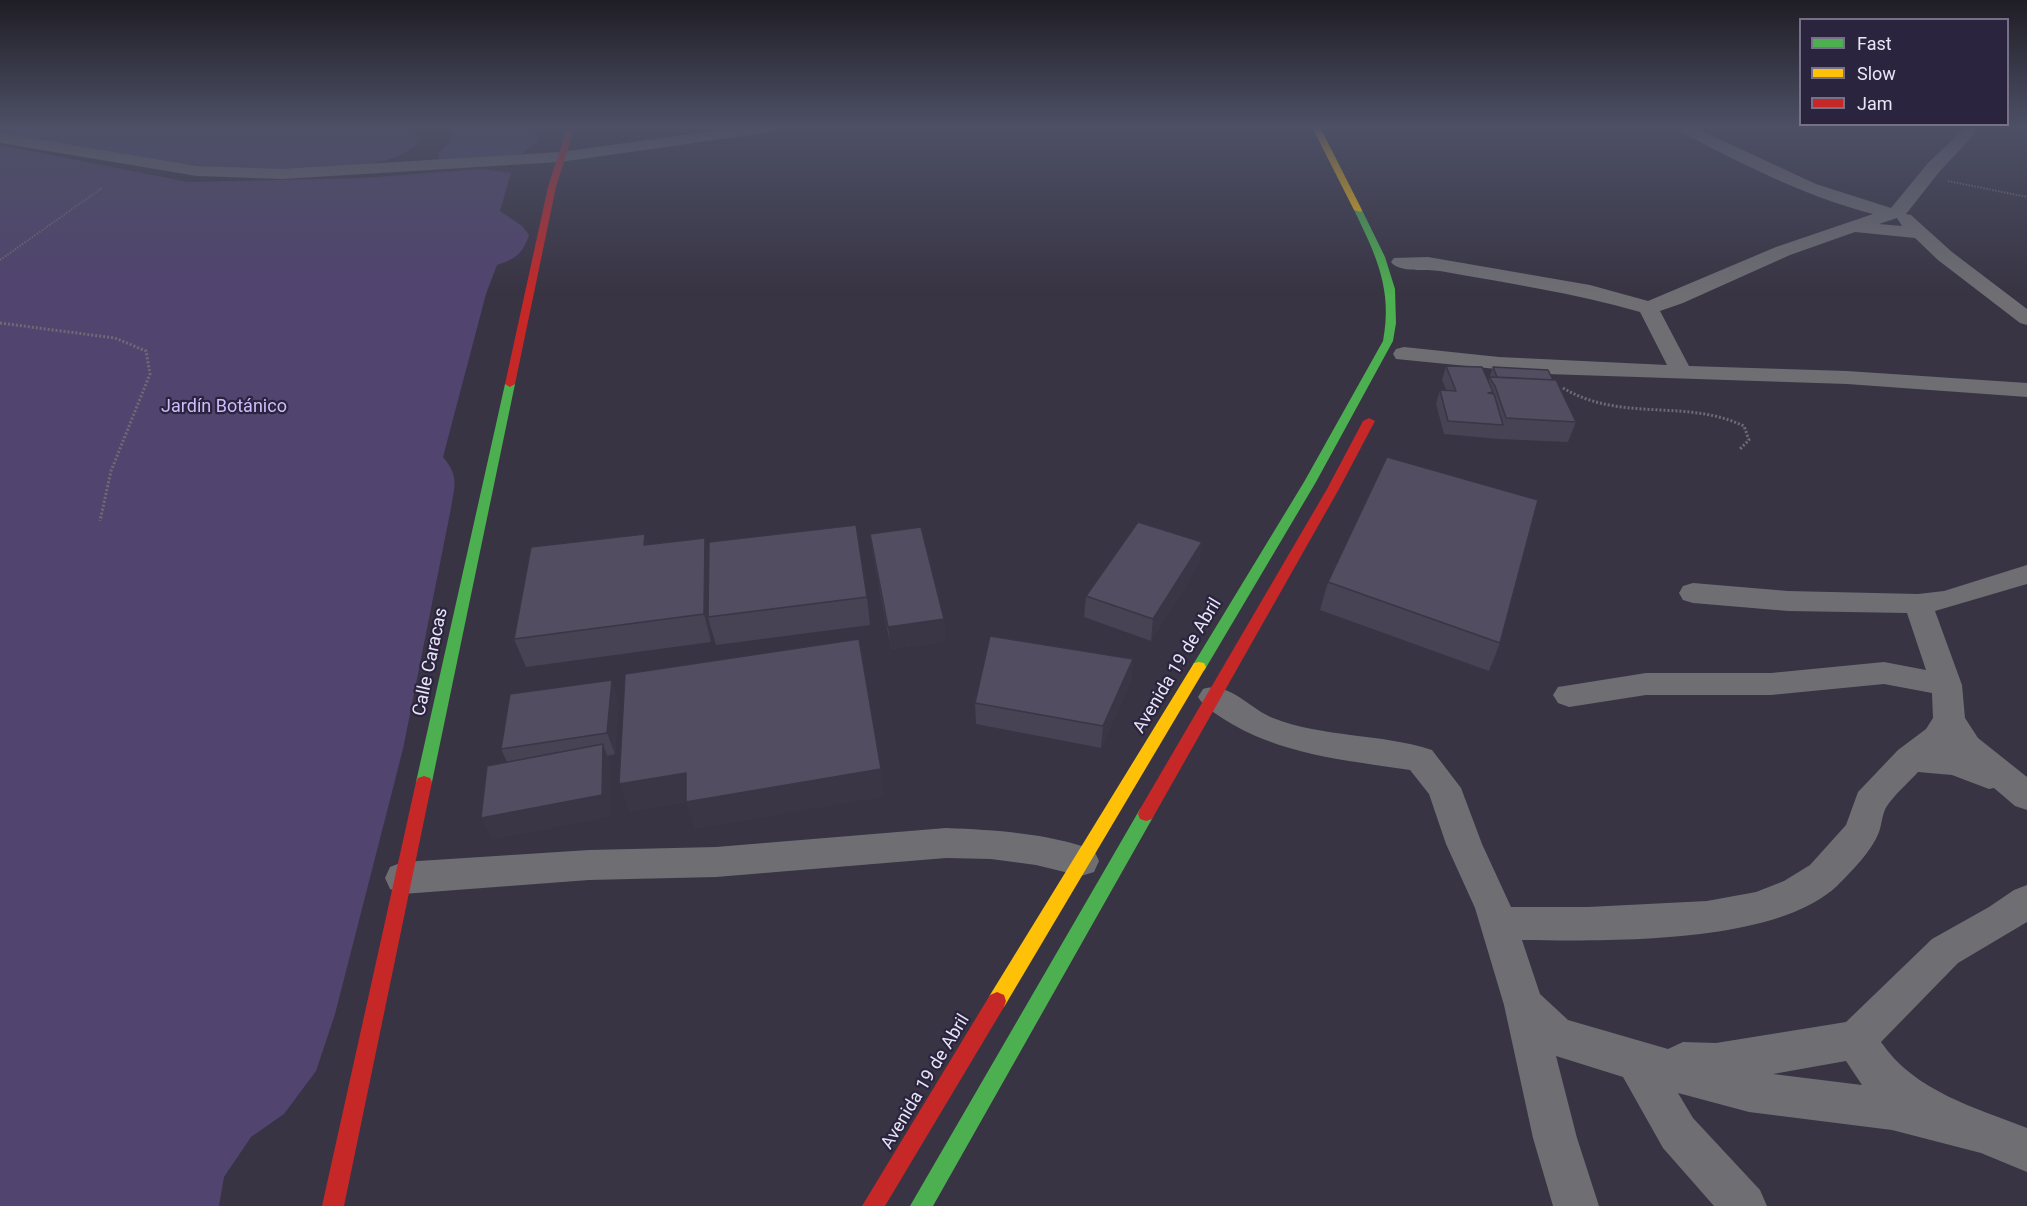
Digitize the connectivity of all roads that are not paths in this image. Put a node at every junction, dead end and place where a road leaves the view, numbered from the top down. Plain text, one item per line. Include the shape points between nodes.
1 (554, 183) edge
2 (1344, 183) edge
3 (1789, 183) edge
4 (1804, 183) edge
5 (1921, 183) edge
6 (1895, 212) junction
7 (1853, 227) junction
8 (1918, 233) junction
9 (1401, 262) dead end
10 (1648, 308) junction
11 (2027, 320) edge
12 (1405, 352) dead end
13 (1682, 373) junction
14 (2027, 390) edge
15 (1377, 405) dead end
16 (2027, 574) edge
17 (1693, 593) dead end
18 (1917, 604) junction
19 (1947, 685) junction
20 (1569, 695) dead end
21 (1214, 698) junction
22 (1949, 720) junction
23 (1910, 759) junction
24 (2021, 791) edge
25 (1081, 861) junction
26 (403, 878) junction
27 (2027, 901) edge
28 (1498, 923) junction
29 (1524, 1005) junction
30 (1856, 1040) junction
31 (1637, 1061) junction
32 (1984, 1132) junction
33 (2027, 1150) edge
34 (333, 1206) edge
35 (873, 1206) edge
36 (921, 1206) edge
37 (1576, 1206) edge
38 (1744, 1206) edge

1 - 26 street, Calle Caracas
2 - 25 street, Avenida 19 de Abril via 1383,261 1393,299 1393,329 1310,482
3 - 7 street via 1840,214
4 - 6 street via 1864,206
5 - 6 street
6 - 7 street
6 - 8 street
7 - 8 street
7 - 10 street via 1783,251
8 - 11 street
9 - 10 street via 1428,263 1590,291
10 - 13 street
12 - 13 street via 1544,369
13 - 14 street via 1906,380
15 - 21 street
16 - 18 street via 1946,600
17 - 18 street via 1788,601
18 - 19 street
19 - 20 street via 1884,673 1771,684 1646,684
19 - 22 street
21 - 28 street via 1259,726 1307,742 1420,759 1444,788
21 - 36 street
22 - 23 street via 1937,738
22 - 24 street via 1966,747
23 - 24 street via 1955,762
23 - 28 street via 1870,802 1862,832 1823,876 1759,908 1670,921
25 - 26 street via 1048,850 988,844 904,844 717,862 496,870
25 - 35 street, Avenida 19 de Abril
26 - 34 street, Calle Caracas
27 - 30 street via 1945,951
28 - 29 street
29 - 31 street via 1556,1036
29 - 37 street via 1555,1138
30 - 31 street via 1716,1063
30 - 32 street via 1875,1069 1922,1107
31 - 32 street via 1749,1091 1892,1109
31 - 38 street via 1678,1133
32 - 33 street

